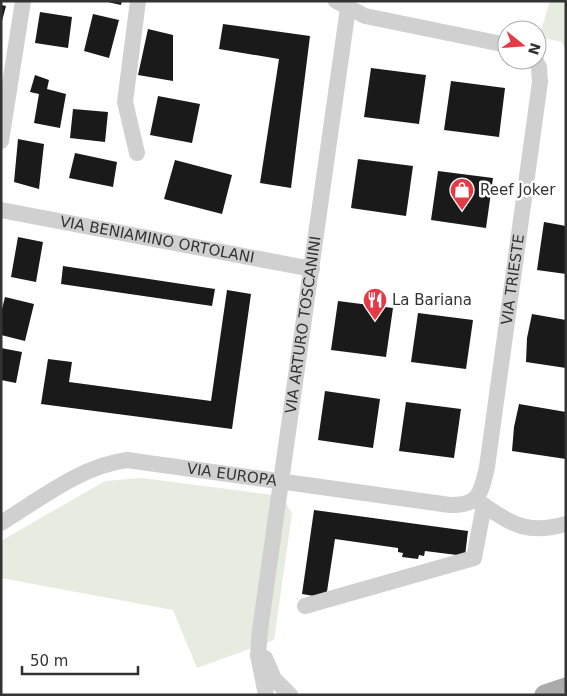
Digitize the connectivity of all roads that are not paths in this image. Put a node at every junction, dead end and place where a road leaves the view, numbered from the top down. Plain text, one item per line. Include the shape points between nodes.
1 (23, 1) edge
2 (138, 1) edge
3 (342, 5) edge
4 (497, 43) edge
5 (539, 70) edge
6 (6, 78) edge
7 (1, 141) edge
8 (137, 153) dead end
9 (1, 210) edge
10 (312, 270) junction
11 (281, 482) junction
12 (479, 503) junction
13 (1, 523) edge
14 (566, 524) edge
15 (305, 606) dead end
16 (260, 641) junction
17 (566, 688) edge
18 (266, 695) edge
19 (290, 695) edge
20 (545, 695) edge

1 - 6 street
2 - 8 street via 125,102
3 - 4 street via 384,20
3 - 10 street, VIA ARTURO TOSCANINI
5 - 12 street, VIA TRIESTE via 487,467
6 - 7 street
9 - 10 street, VIA BENIAMINO ORTOLANI
10 - 11 street, VIA ARTURO TOSCANINI
11 - 12 street, VIA EUROPA via 450,504
11 - 13 street, VIA EUROPA via 156,462 115,461 76,478
11 - 16 street, VIA ARTURO TOSCANINI
12 - 14 street via 516,527
12 - 15 street, VIA TRIESTE via 474,558
16 - 18 street, VIA ARTURO TOSCANINI via 258,656
16 - 19 street, VIA ARTURO TOSCANINI via 274,679
17 - 20 main road

